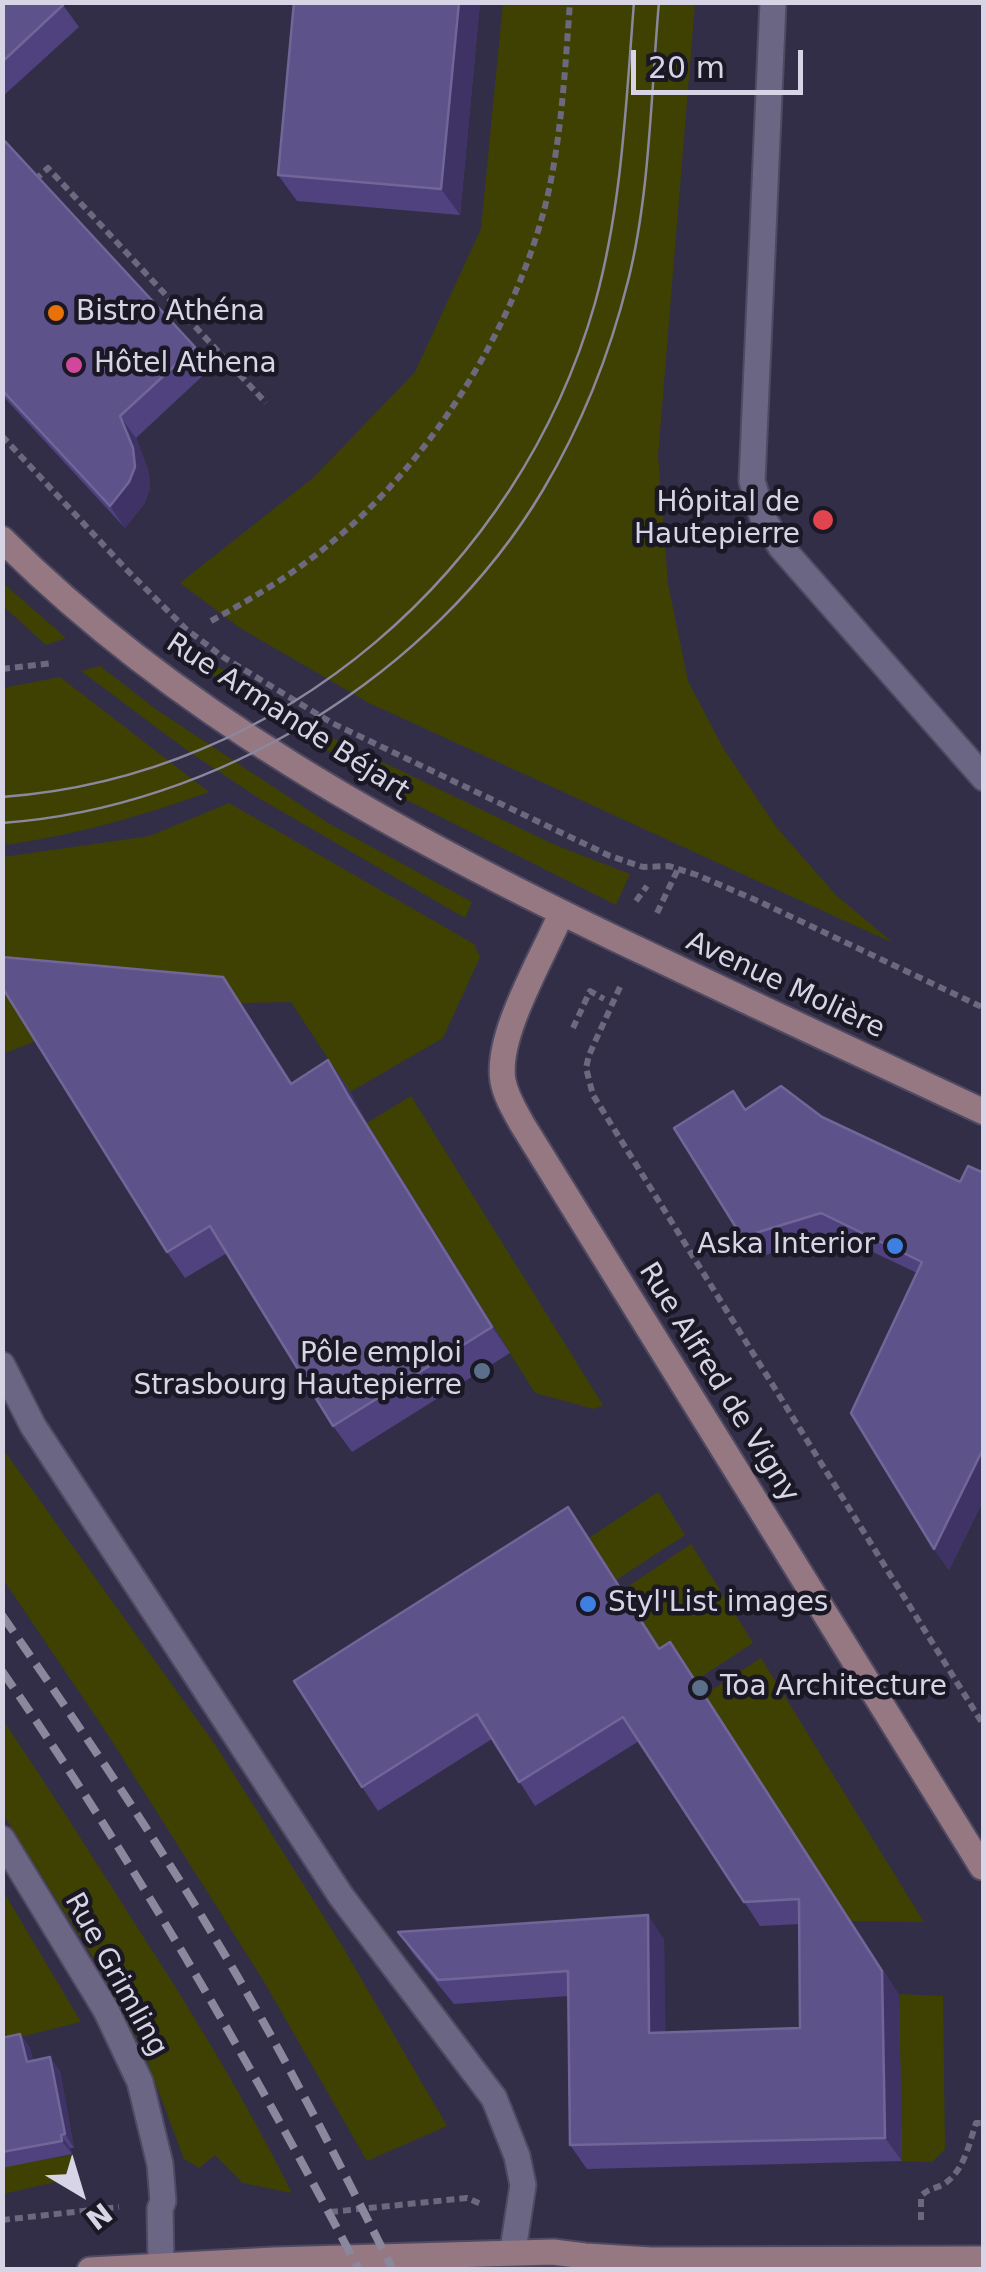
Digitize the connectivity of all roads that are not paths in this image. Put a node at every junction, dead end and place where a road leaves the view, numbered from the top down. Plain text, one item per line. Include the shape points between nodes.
1 (773, 2) edge
2 (2, 539) edge
3 (984, 778) edge
4 (562, 914) junction
5 (984, 1112) edge
6 (2, 1365) edge
7 (2, 1839) edge
8 (983, 1869) edge
9 (513, 2250) junction
10 (984, 2259) edge
11 (274, 2260) junction
12 (553, 2261) edge
13 (160, 2266) junction
14 (90, 2270) edge

1 - 3 street via 752,481 763,518 782,547
2 - 4 street, Rue Armande Béjart via 124,647 202,704 330,788
4 - 5 street, Avenue Molière
4 - 8 street, Rue Alfred de Vigny via 506,1040 502,1060 510,1102
6 - 9 street via 33,1426 341,1896 494,2098 523,2185
7 - 13 street, Rue Grimling via 106,2010 140,2082 160,2164
9 - 11 street
9 - 12 street
10 - 12 street
11 - 12 street
11 - 13 street
13 - 14 street

